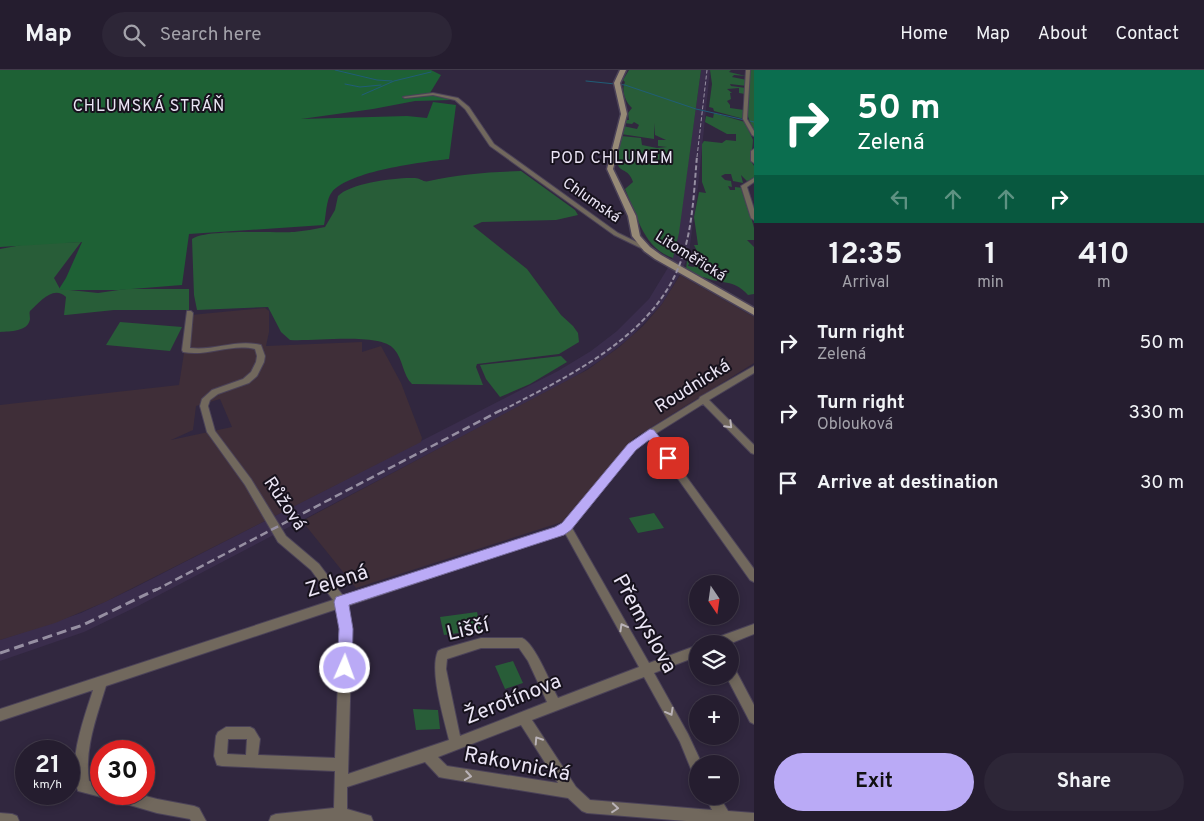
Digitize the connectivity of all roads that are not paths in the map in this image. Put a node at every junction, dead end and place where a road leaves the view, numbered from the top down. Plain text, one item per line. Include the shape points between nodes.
1 (623, 70) edge
2 (748, 70) edge
3 (405, 97) dead end
4 (754, 135) edge
5 (754, 151) edge
6 (754, 161) edge
7 (754, 180) edge
8 (754, 218) edge
9 (648, 249) junction
10 (754, 312) edge
11 (189, 313) dead end
12 (753, 370) edge
13 (703, 399) junction
14 (650, 433) junction
15 (754, 451) edge
16 (566, 527) junction
17 (754, 577) edge
18 (341, 602) junction
19 (754, 629) edge
20 (738, 635) edge
21 (689, 654) edge
22 (647, 670) junction
23 (101, 682) junction
24 (737, 685) edge
25 (554, 704) junction
26 (0, 715) edge
27 (523, 717) junction
28 (754, 718) edge
29 (456, 744) junction
30 (427, 755) junction
31 (692, 755) edge
32 (251, 761) dead end
33 (342, 765) junction
34 (341, 782) junction
35 (90, 788) edge
36 (571, 792) junction
37 (154, 805) edge
38 (717, 805) edge
39 (340, 814) junction
40 (724, 818) junction
41 (0, 820) edge
42 (754, 820) edge
43 (12, 821) edge
44 (199, 821) edge
45 (276, 821) edge
46 (366, 821) edge

1 - 9 main road, Litoměřická via 617,84 624,114 610,169 630,212 636,236
2 - 4 street via 745,119
3 - 9 street, Chlumská via 433,94 456,99 467,108 492,146 616,234
5 - 6 street
7 - 8 street via 744,186
9 - 10 main road, Litoměřická
11 - 18 street, Růžová via 186,350 200,352 251,344 258,347 261,356 254,374 206,399 204,406 211,432 248,482 282,539 315,567
12 - 13 street, Roudnická
13 - 14 street, Roudnická
13 -> 15 street
14 - 16 street, Zelená via 632,447
14 - 17 street
16 - 18 street, Zelená
22 -> 16 street, Přemyslova
18 - 23 street, Zelená
18 - 33 street, Růžová via 346,629
19 - 20 street
21 - 22 street, Žerotínova
22 - 25 street, Žerotínova
22 -> 31 street, Přemyslova
23 - 26 street, Zelená
23 - 35 street via 80,774 83,786
24 - 28 street
25 - 27 street, Žerotínova
25 - 29 street, Liščí via 522,642 482,644 442,655 440,669
27 - 29 street, Žerotínova
36 -> 27 street
29 - 30 street, Žerotínova
30 - 34 street, Žerotínova
30 -> 36 street, Rakovnická via 444,772
32 - 33 street
33 - 34 street, Růžová
34 - 39 street, Růžová
36 -> 40 street, Rakovnická via 588,806
37 - 44 street via 194,812
38 - 40 street
39 - 45 street
39 - 46 street
40 - 42 street, Rakovnická
41 - 43 street

